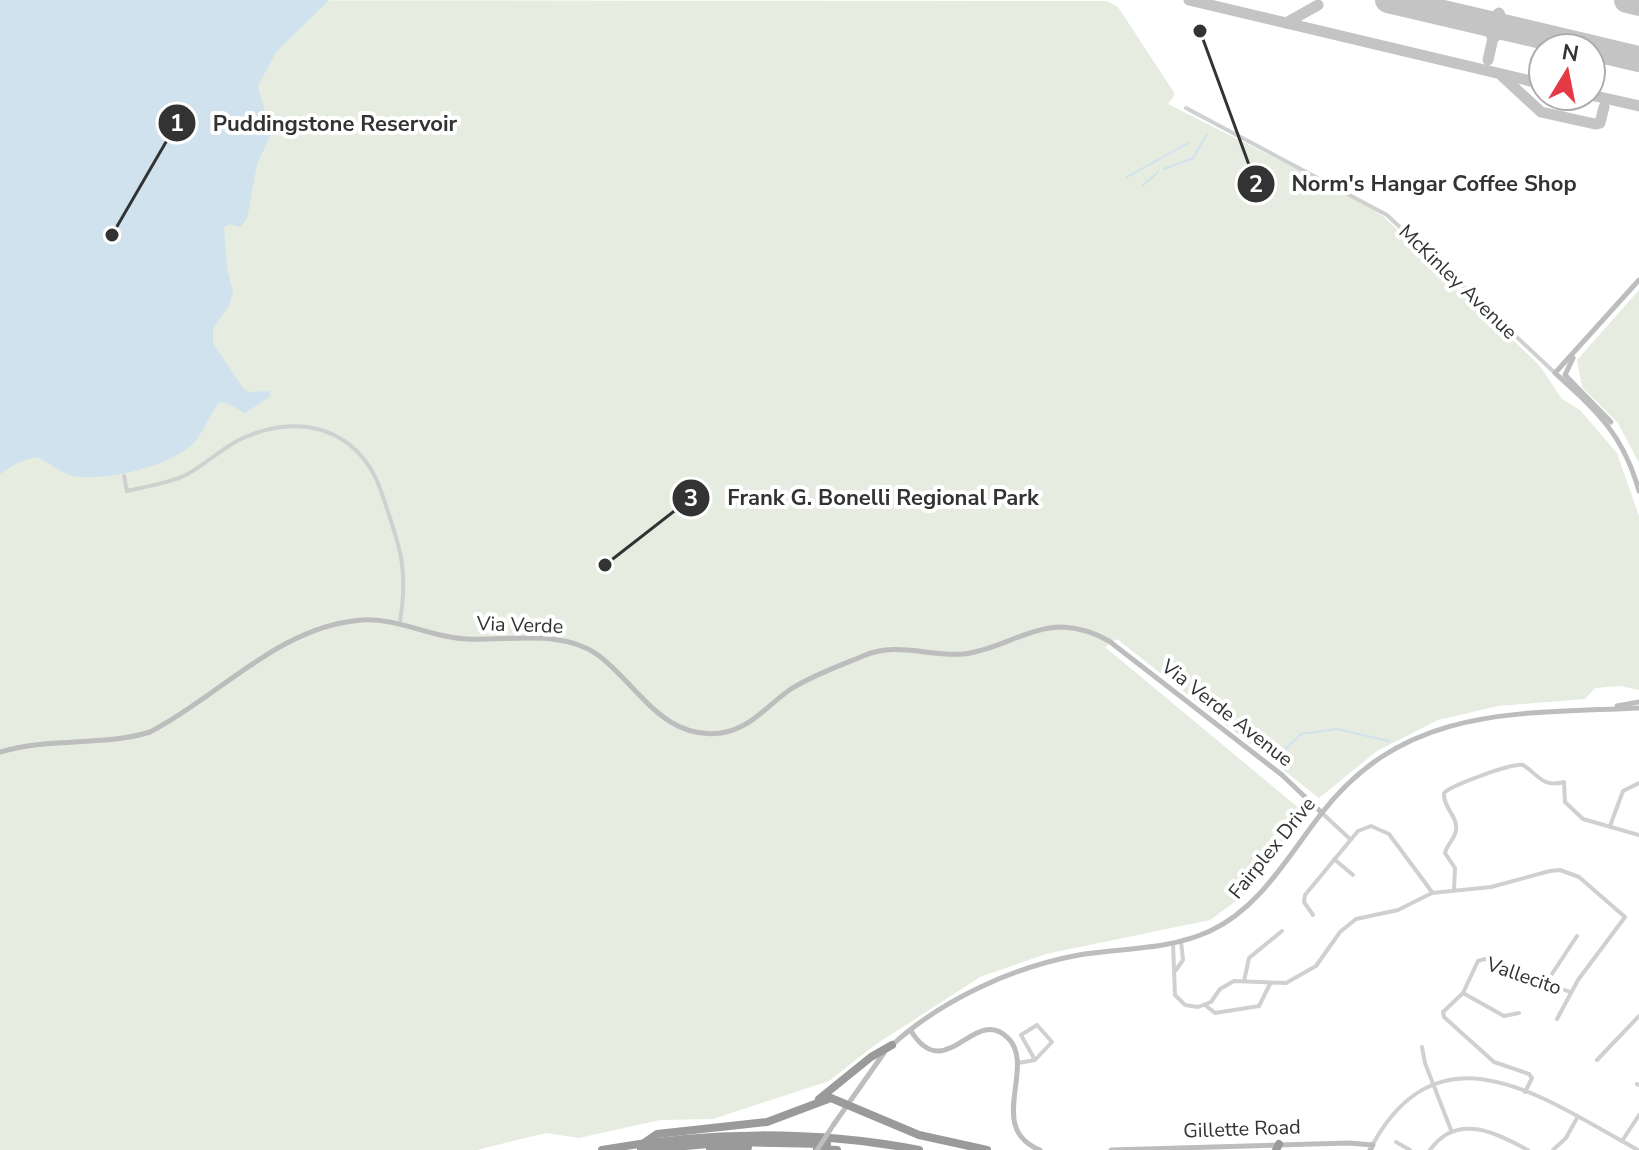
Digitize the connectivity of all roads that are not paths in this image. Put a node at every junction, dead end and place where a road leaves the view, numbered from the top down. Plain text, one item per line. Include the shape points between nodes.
1 (1186, 108) dead end
2 (1639, 280) edge
3 (1584, 340) junction
4 (1555, 373) junction
5 (1629, 459) junction
6 (124, 476) dead end
7 (1639, 491) edge
8 (400, 622) junction
9 (1109, 641) joint
10 (1639, 702) edge
11 (1617, 706) junction
12 (1639, 708) edge
13 (0, 752) edge
14 (1639, 783) edge
15 (1322, 813) junction
16 (1610, 826) junction
17 (1639, 835) edge
18 (1350, 839) junction
19 (1334, 859) junction
20 (1353, 875) dead end
21 (1454, 889) junction
22 (1432, 893) junction
23 (1313, 915) dead end
24 (1282, 931) dead end
25 (1577, 936) dead end
26 (1181, 941) junction
27 (1173, 943) junction
28 (1180, 958) junction
29 (1244, 981) junction
30 (1546, 983) junction
31 (1270, 984) junction
32 (1570, 992) junction
33 (1463, 993) junction
34 (1205, 1005) junction
35 (1519, 1013) dead end
36 (1639, 1016) edge
37 (1557, 1019) dead end
38 (911, 1031) junction
39 (892, 1045) junction
40 (1422, 1047) dead end
41 (1035, 1060) junction
42 (1597, 1060) dead end
43 (1016, 1063) junction
44 (1432, 1085) junction
45 (1525, 1092) junction
46 (847, 1104) junction
47 (801, 1110) junction
48 (1639, 1115) edge
49 (1577, 1118) junction
50 (1451, 1130) junction
51 (1622, 1141) junction
52 (1396, 1142) dead end
53 (642, 1146) edge
54 (1278, 1148) edge
55 (1371, 1148) edge
56 (602, 1150) edge
57 (689, 1150) edge
58 (817, 1150) edge
59 (837, 1150) edge
60 (887, 1150) edge
61 (919, 1150) edge
62 (987, 1150) edge
63 (1040, 1150) edge
64 (1111, 1150) edge
65 (1410, 1150) edge
66 (1430, 1150) edge
67 (1528, 1150) edge
68 (1553, 1150) edge
69 (1638, 1150) edge

1 - 4 street, McKinley Avenue via 1387,215
2 - 3 main road
3 - 4 main road
3 - 5 main road via 1565,375 1608,418
4 - 5 main road via 1606,420
5 - 7 main road
6 - 8 street via 127,491 160,485 186,475 235,442 280,426 313,425 339,435 358,450 379,484 404,559
8 - 9 main road, Via Verde via 465,639 572,643 597,654 665,721 719,733 760,717 793,688 876,651 963,654 1063,627
8 - 13 main road, Via Verde via 362,620 314,630 287,642 150,732
9 - 15 main road, Via Verde Avenue via 1282,775
10 - 11 main road, Fairplex Drive
11 - 12 main road, Fairplex Drive
11 - 15 main road, Fairplex Drive via 1497,714 1444,727 1379,758
14 - 16 street via 1623,791
15 - 18 street
15 - 26 main road, Fairplex Drive via 1247,907 1219,927
16 - 17 street
16 - 21 street via 1571,811 1562,794 1564,782 1541,782 1523,765 1509,764 1451,787 1443,799 1456,824 1445,853 1455,868
18 - 19 street
18 - 22 street via 1364,827 1385,829
19 - 20 street
19 - 23 street via 1305,895
21 - 22 street
21 - 32 street via 1491,887 1560,870 1579,877 1625,917
22 - 31 street via 1398,910 1356,919 1306,974
24 - 29 street via 1249,958
25 - 30 street
26 - 27 main road, Fairplex Drive
26 - 28 street
27 - 28 street
27 - 38 main road, Fairplex Drive via 1027,968 977,989
28 - 34 street via 1173,985 1177,999 1189,1006
29 - 31 street
29 - 34 street via 1227,984
30 - 32 street, Vallecito
30 - 33 street, Vallecito via 1485,959 1478,961
31 - 34 street via 1259,1006 1251,1009 1215,1013
32 - 37 street
33 - 35 street via 1504,1016
33 - 45 street, Vallecito via 1444,1017 1494,1062 1529,1074
36 - 42 street
38 - 39 main road, Fairplex Drive
38 - 43 main road via 922,1046 940,1051 981,1030 994,1031 1011,1042
39 - 46 main road, Fairplex Drive
39 - 47 highway
40 - 44 street
41 - 41 street via 1052,1042 1037,1025 1021,1035
41 - 43 street
43 - 63 main road via 1016,1128
44 - 45 street via 1473,1077
44 - 50 street
44 - 55 street via 1401,1105
45 - 49 street
46 - 47 highway via 831,1098
46 - 58 main road, Fairplex Drive, bridge
46 - 62 highway via 919,1135
47 - 53 highway via 767,1122 657,1134
48 - 51 street
49 - 51 street
49 - 68 street
50 - 66 street
50 - 67 street via 1494,1132
51 - 69 street
52 - 65 street
53 - 56 highway
53 - 60 highway via 731,1142
53 - 61 highway via 734,1136
54 - 55 main road, Gillette Road
54 - 64 main road, Gillette Road
57 - 59 highway

